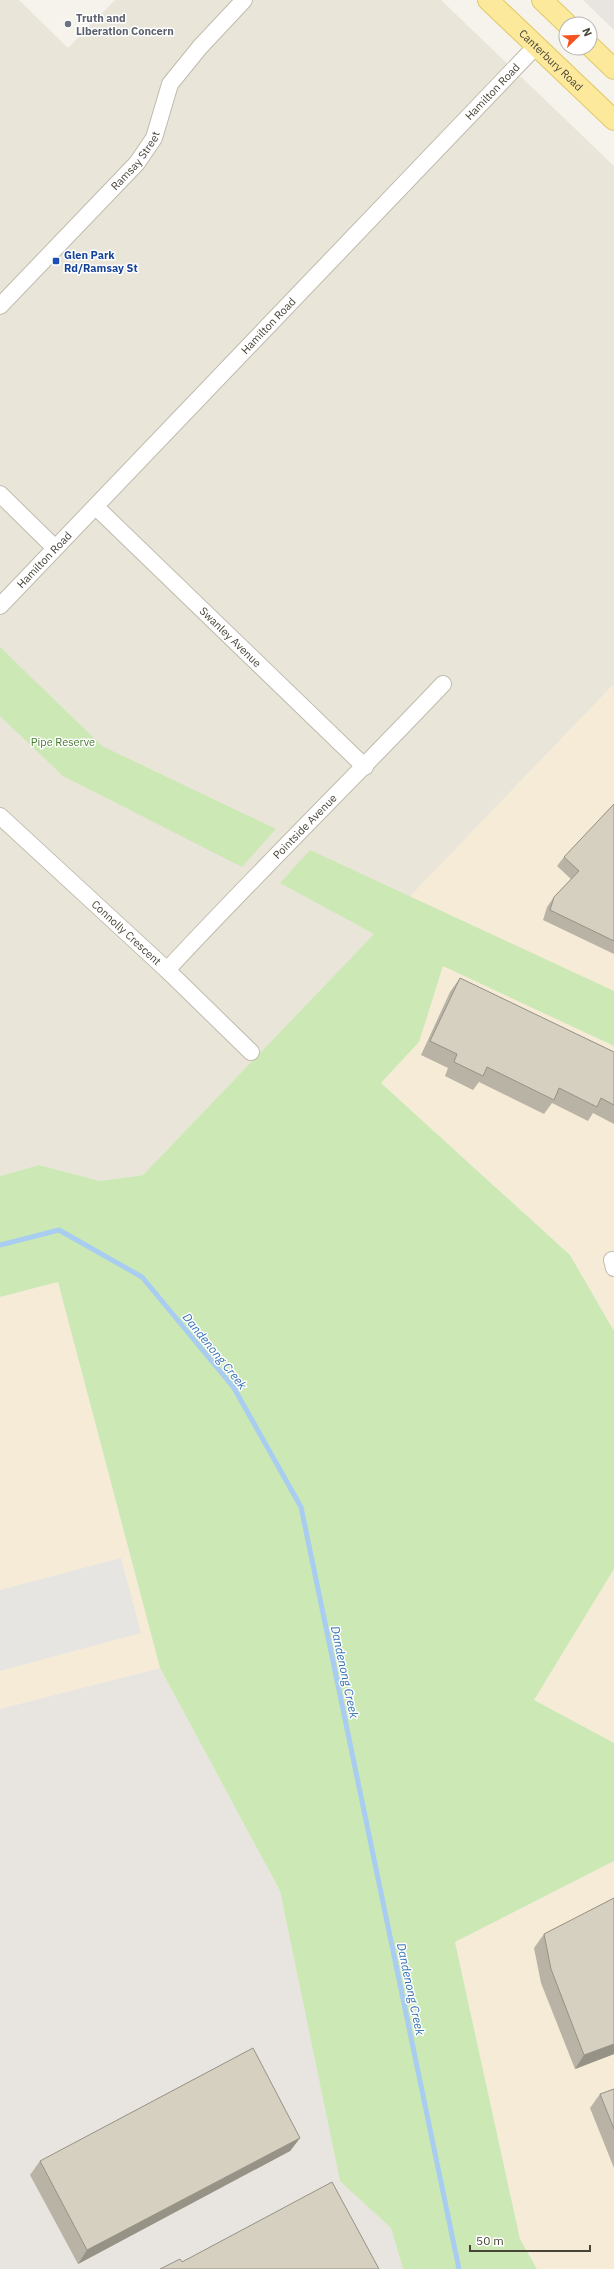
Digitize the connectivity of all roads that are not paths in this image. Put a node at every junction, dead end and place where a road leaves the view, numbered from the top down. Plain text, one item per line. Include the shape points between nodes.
1 (244, 0) edge
2 (488, 0) edge
3 (542, 0) edge
4 (559, 16) edge
5 (536, 46) junction
6 (598, 53) edge
7 (614, 68) edge
8 (614, 120) edge
9 (0, 306) edge
10 (0, 494) edge
11 (96, 507) junction
12 (55, 548) junction
13 (0, 606) edge
14 (443, 684) dead end
15 (365, 767) junction
16 (0, 816) edge
17 (167, 970) junction
18 (251, 1052) dead end

1 - 9 street, Ramsay Street via 170,84 154,138 137,163
2 - 5 main road, Canterbury Road
3 - 4 main road
5 - 8 main road, Canterbury Road
5 - 11 street, Hamilton Road
6 - 7 main road
10 - 12 street
11 - 12 street, Hamilton Road
11 - 15 street, Swanley Avenue
12 - 13 street, Hamilton Road
14 - 15 street, Pointside Avenue
15 - 17 street, Pointside Avenue
16 - 17 street, Connolly Crescent
17 - 18 street, Connolly Crescent

